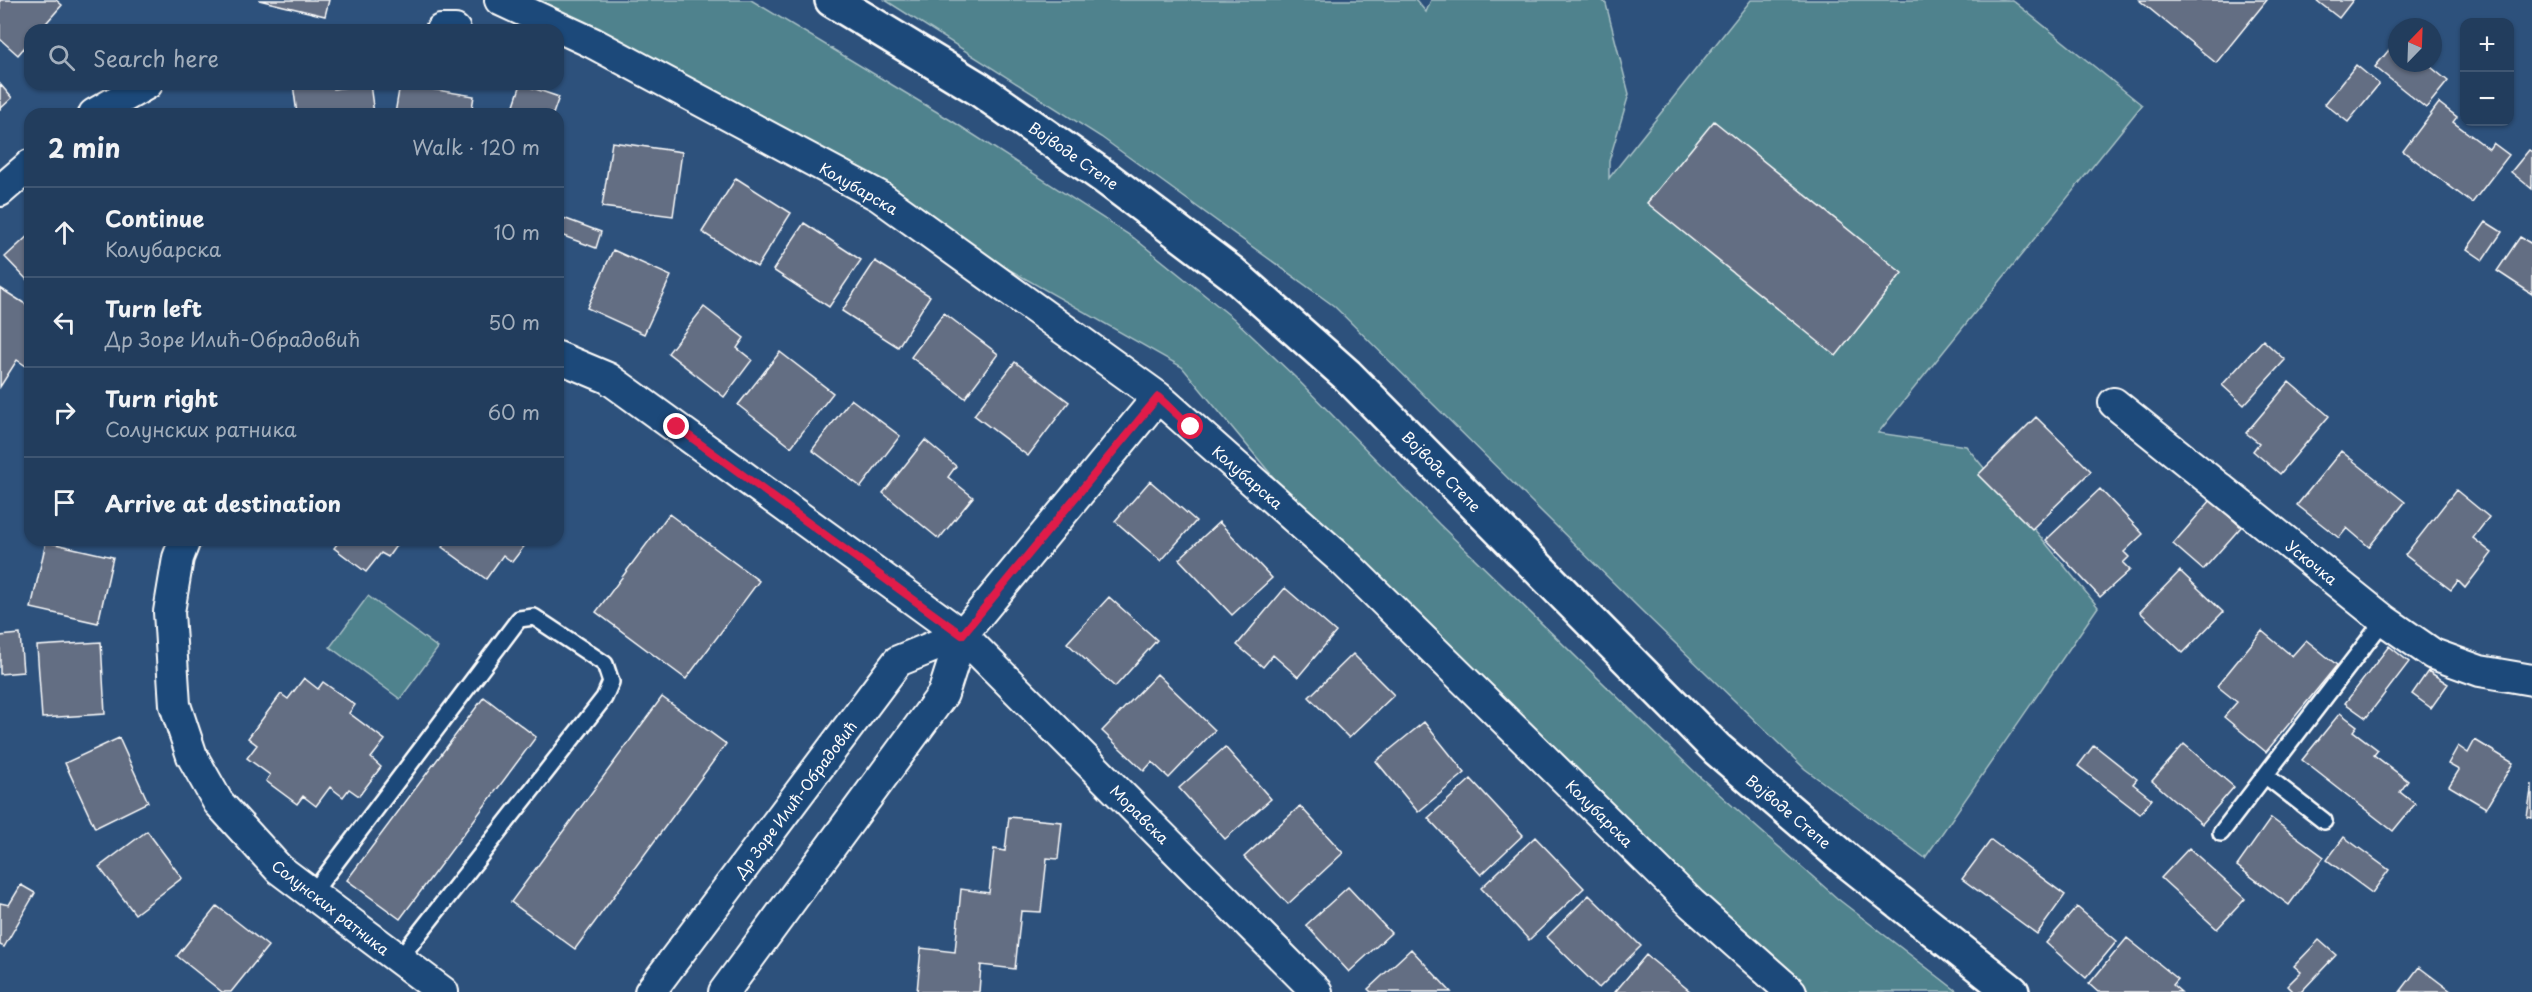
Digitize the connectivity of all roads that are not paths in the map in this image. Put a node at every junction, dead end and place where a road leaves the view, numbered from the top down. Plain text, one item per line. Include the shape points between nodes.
1 (500, 0) edge
2 (832, 0) edge
3 (551, 24) edge
4 (564, 30) edge
5 (564, 41) edge
6 (593, 44) junction
7 (136, 90) edge
8 (105, 108) edge
9 (24, 170) edge
10 (0, 191) edge
11 (564, 360) edge
12 (1158, 397) junction
13 (2114, 403) dead end
14 (183, 546) edge
15 (2384, 620) junction
16 (962, 635) junction
17 (2532, 680) edge
18 (2266, 776) junction
19 (2324, 821) dead end
20 (2221, 833) dead end
21 (312, 894) junction
22 (399, 959) junction
23 (443, 992) edge
24 (650, 992) edge
25 (724, 992) edge
26 (1317, 992) edge
27 (1791, 992) edge
28 (2012, 992) edge

1 - 3 street, Колубарска
2 - 28 street, Војводе Степе via 979,89 1232,273 1355,382 1717,748 1850,863
4 - 6 street, Колубарска
5 - 6 street
6 - 12 street, Колубарска via 879,196
7 - 8 street
9 - 10 street
11 - 16 street via 608,378
12 - 16 street, Др Зоре Илић-Обрадовић
12 - 27 street, Колубарска via 1342,560 1692,904
13 - 15 street, Ускочка
14 - 21 street, Солунских ратника via 169,612 175,705 192,756 218,802 279,869
15 - 17 street, Ускочка via 2433,654 2456,664
15 - 18 lane
16 - 24 street, Др Зоре Илић-Обрадовић via 898,661
16 - 25 street, Др Зоре Илић-Обрадовић via 943,694
16 - 26 street, Моравска
18 - 19 lane
18 - 20 lane
21 - 22 street, Солунских ратника
21 - 22 lane via 519,619 534,617 605,664 611,682 604,698
22 - 23 street, Солунских ратника

